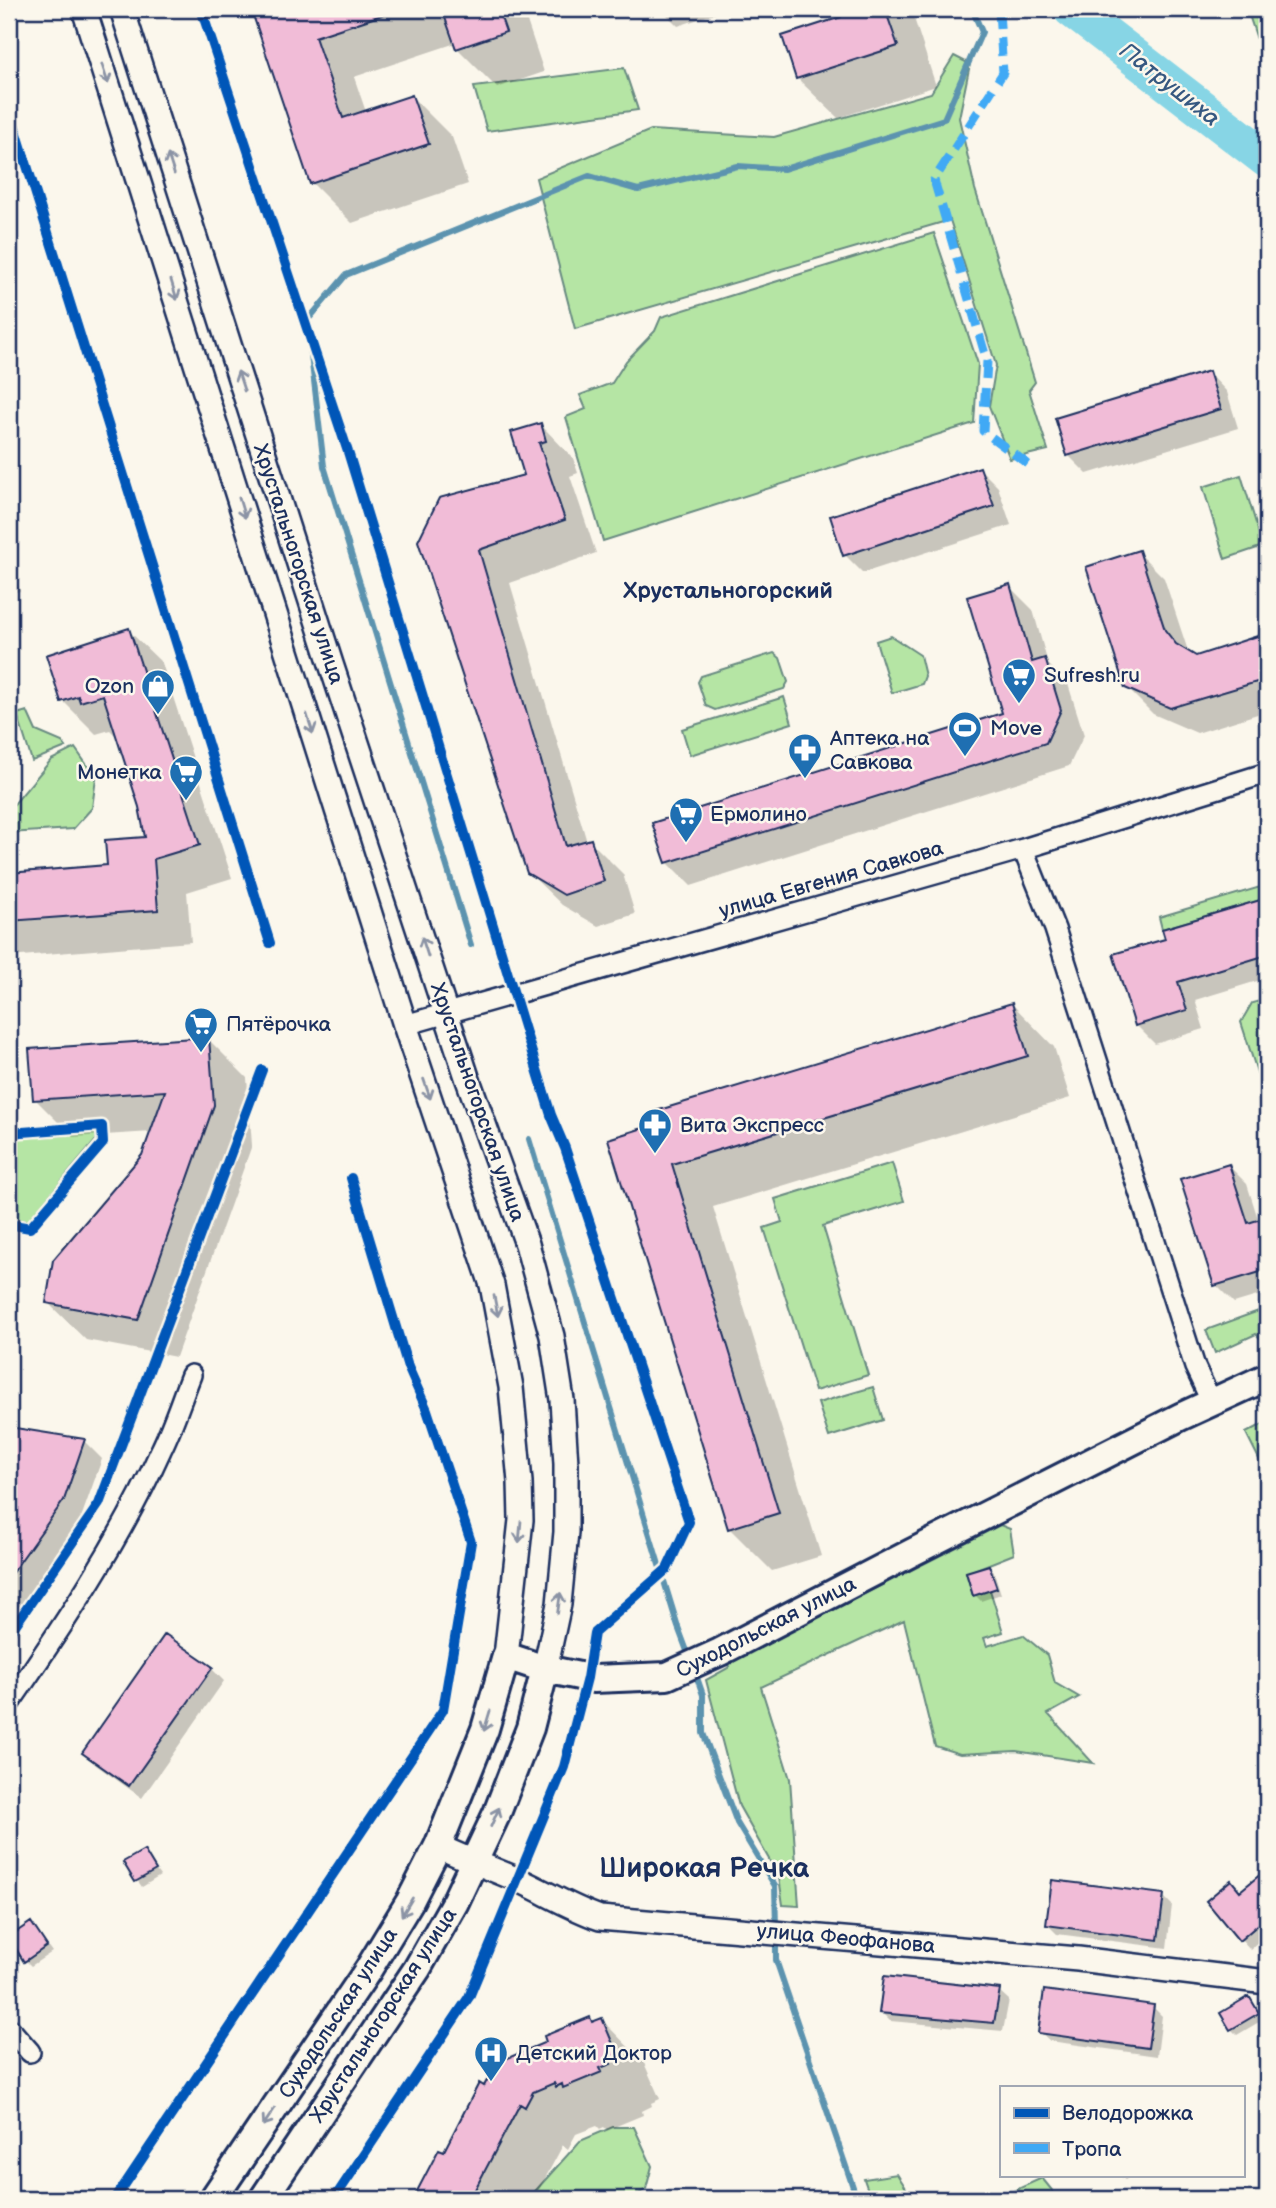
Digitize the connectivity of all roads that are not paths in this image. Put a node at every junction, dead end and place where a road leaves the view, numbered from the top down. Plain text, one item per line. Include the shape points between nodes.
1 (84, 9) edge
2 (122, 9) edge
3 (199, 247) junction
4 (163, 253) junction
5 (257, 430) junction
6 (222, 444) junction
7 (1267, 773) edge
8 (1023, 849) junction
9 (446, 1012) junction
10 (405, 1025) junction
11 (191, 1375) dead end
12 (1267, 1377) edge
13 (1212, 1403) junction
14 (506, 1656) junction
15 (545, 1669) junction
16 (9, 1704) edge
17 (438, 1846) junction
18 (474, 1864) junction
19 (1267, 1982) edge
20 (9, 2028) edge
21 (30, 2052) dead end
22 (213, 2199) edge
23 (263, 2199) edge

1 -> 4 street, Хрустальногорская улица
3 -> 2 street, Хрустальногорская улица
3 - 4 street via 185,264
5 -> 3 street, Хрустальногорская улица
4 -> 6 street, Хрустальногорская улица
5 - 6 street via 239,422
9 -> 5 street, Хрустальногорская улица
6 -> 10 street, Хрустальногорская улица
7 - 8 street, улица Евгения Савкова
8 - 9 street, улица Евгения Савкова
8 - 13 street via 1055,929 1195,1367
9 - 10 street, улица Евгения Савкова
15 -> 9 street, Хрустальногорская улица via 559,1604 566,1532 562,1400 552,1336 527,1244
10 -> 14 street, Хрустальногорская улица via 492,1285 511,1387 521,1520
11 - 16 street via 160,1453 111,1547
12 - 13 main road, Суходольская улица
13 - 15 main road, Суходольская улица via 667,1676 594,1679
14 - 15 main road, Суходольская улица
14 -> 17 main road, Суходольская улица via 485,1729
18 -> 15 main road, Хрустальногорская улица via 530,1728
17 - 18 street, улица Феофанова
17 -> 22 main road, Суходольская улица via 368,1970
18 - 19 street, улица Феофанова via 600,1918 1078,1958
18 - 23 main road, Хрустальногорская улица via 417,1969
20 - 21 street

